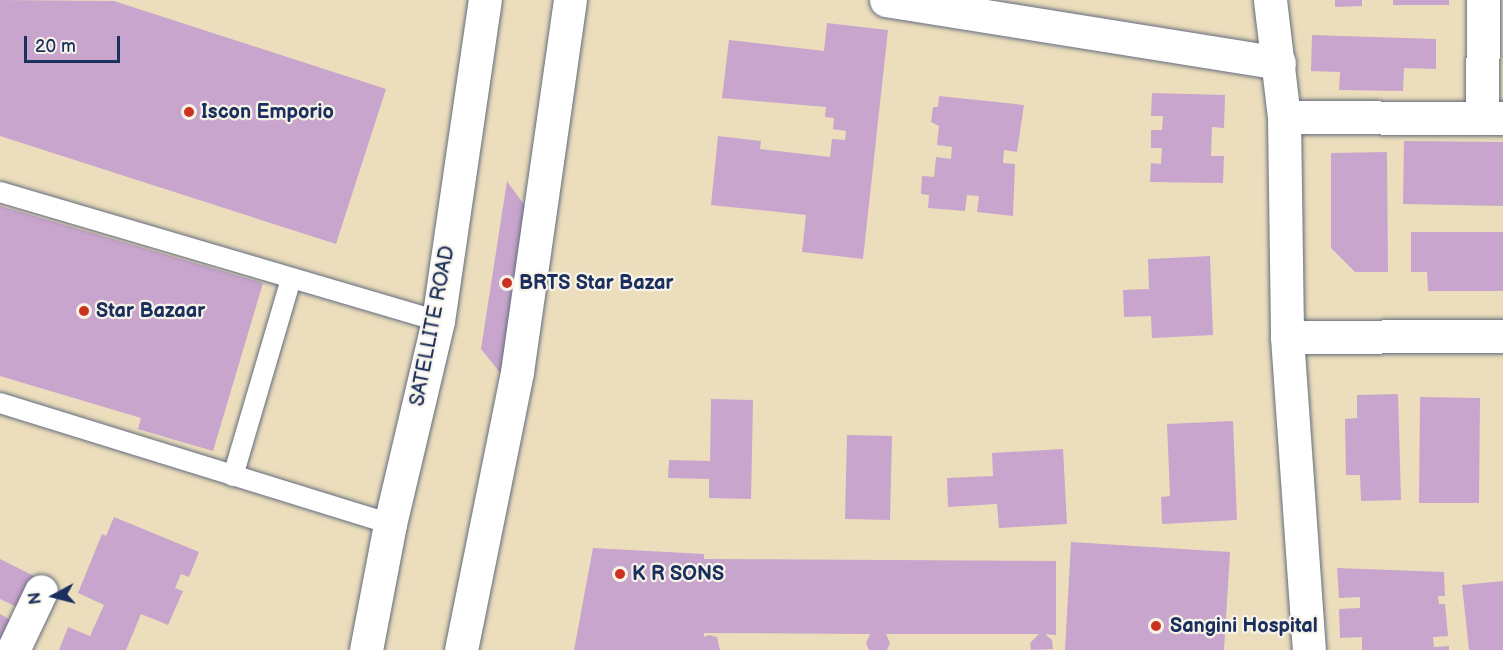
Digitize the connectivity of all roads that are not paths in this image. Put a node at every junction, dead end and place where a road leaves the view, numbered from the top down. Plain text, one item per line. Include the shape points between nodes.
1 (485, 0) edge
2 (570, 0) edge
3 (886, 0) edge
4 (1270, 0) edge
5 (1483, 0) edge
6 (1279, 63) junction
7 (1284, 117) junction
8 (1493, 118) edge
9 (0, 192) edge
10 (291, 279) junction
11 (438, 321) junction
12 (1503, 336) edge
13 (1287, 337) junction
14 (0, 403) edge
15 (233, 476) junction
16 (390, 524) junction
17 (41, 591) dead end
18 (13, 650) edge
19 (366, 650) edge
20 (461, 650) edge
21 (1309, 650) edge

1 - 11 street, SATELLITE ROAD
2 - 20 street via 517,372
3 - 6 street
4 - 6 street
5 - 8 street
6 - 7 street
7 - 8 street
7 - 13 street
9 - 10 lane
10 - 11 lane
10 - 15 lane
11 - 16 street, SATELLITE ROAD
12 - 13 street
13 - 21 street
14 - 15 lane
15 - 16 lane
16 - 19 street, SATELLITE ROAD
17 - 18 street

